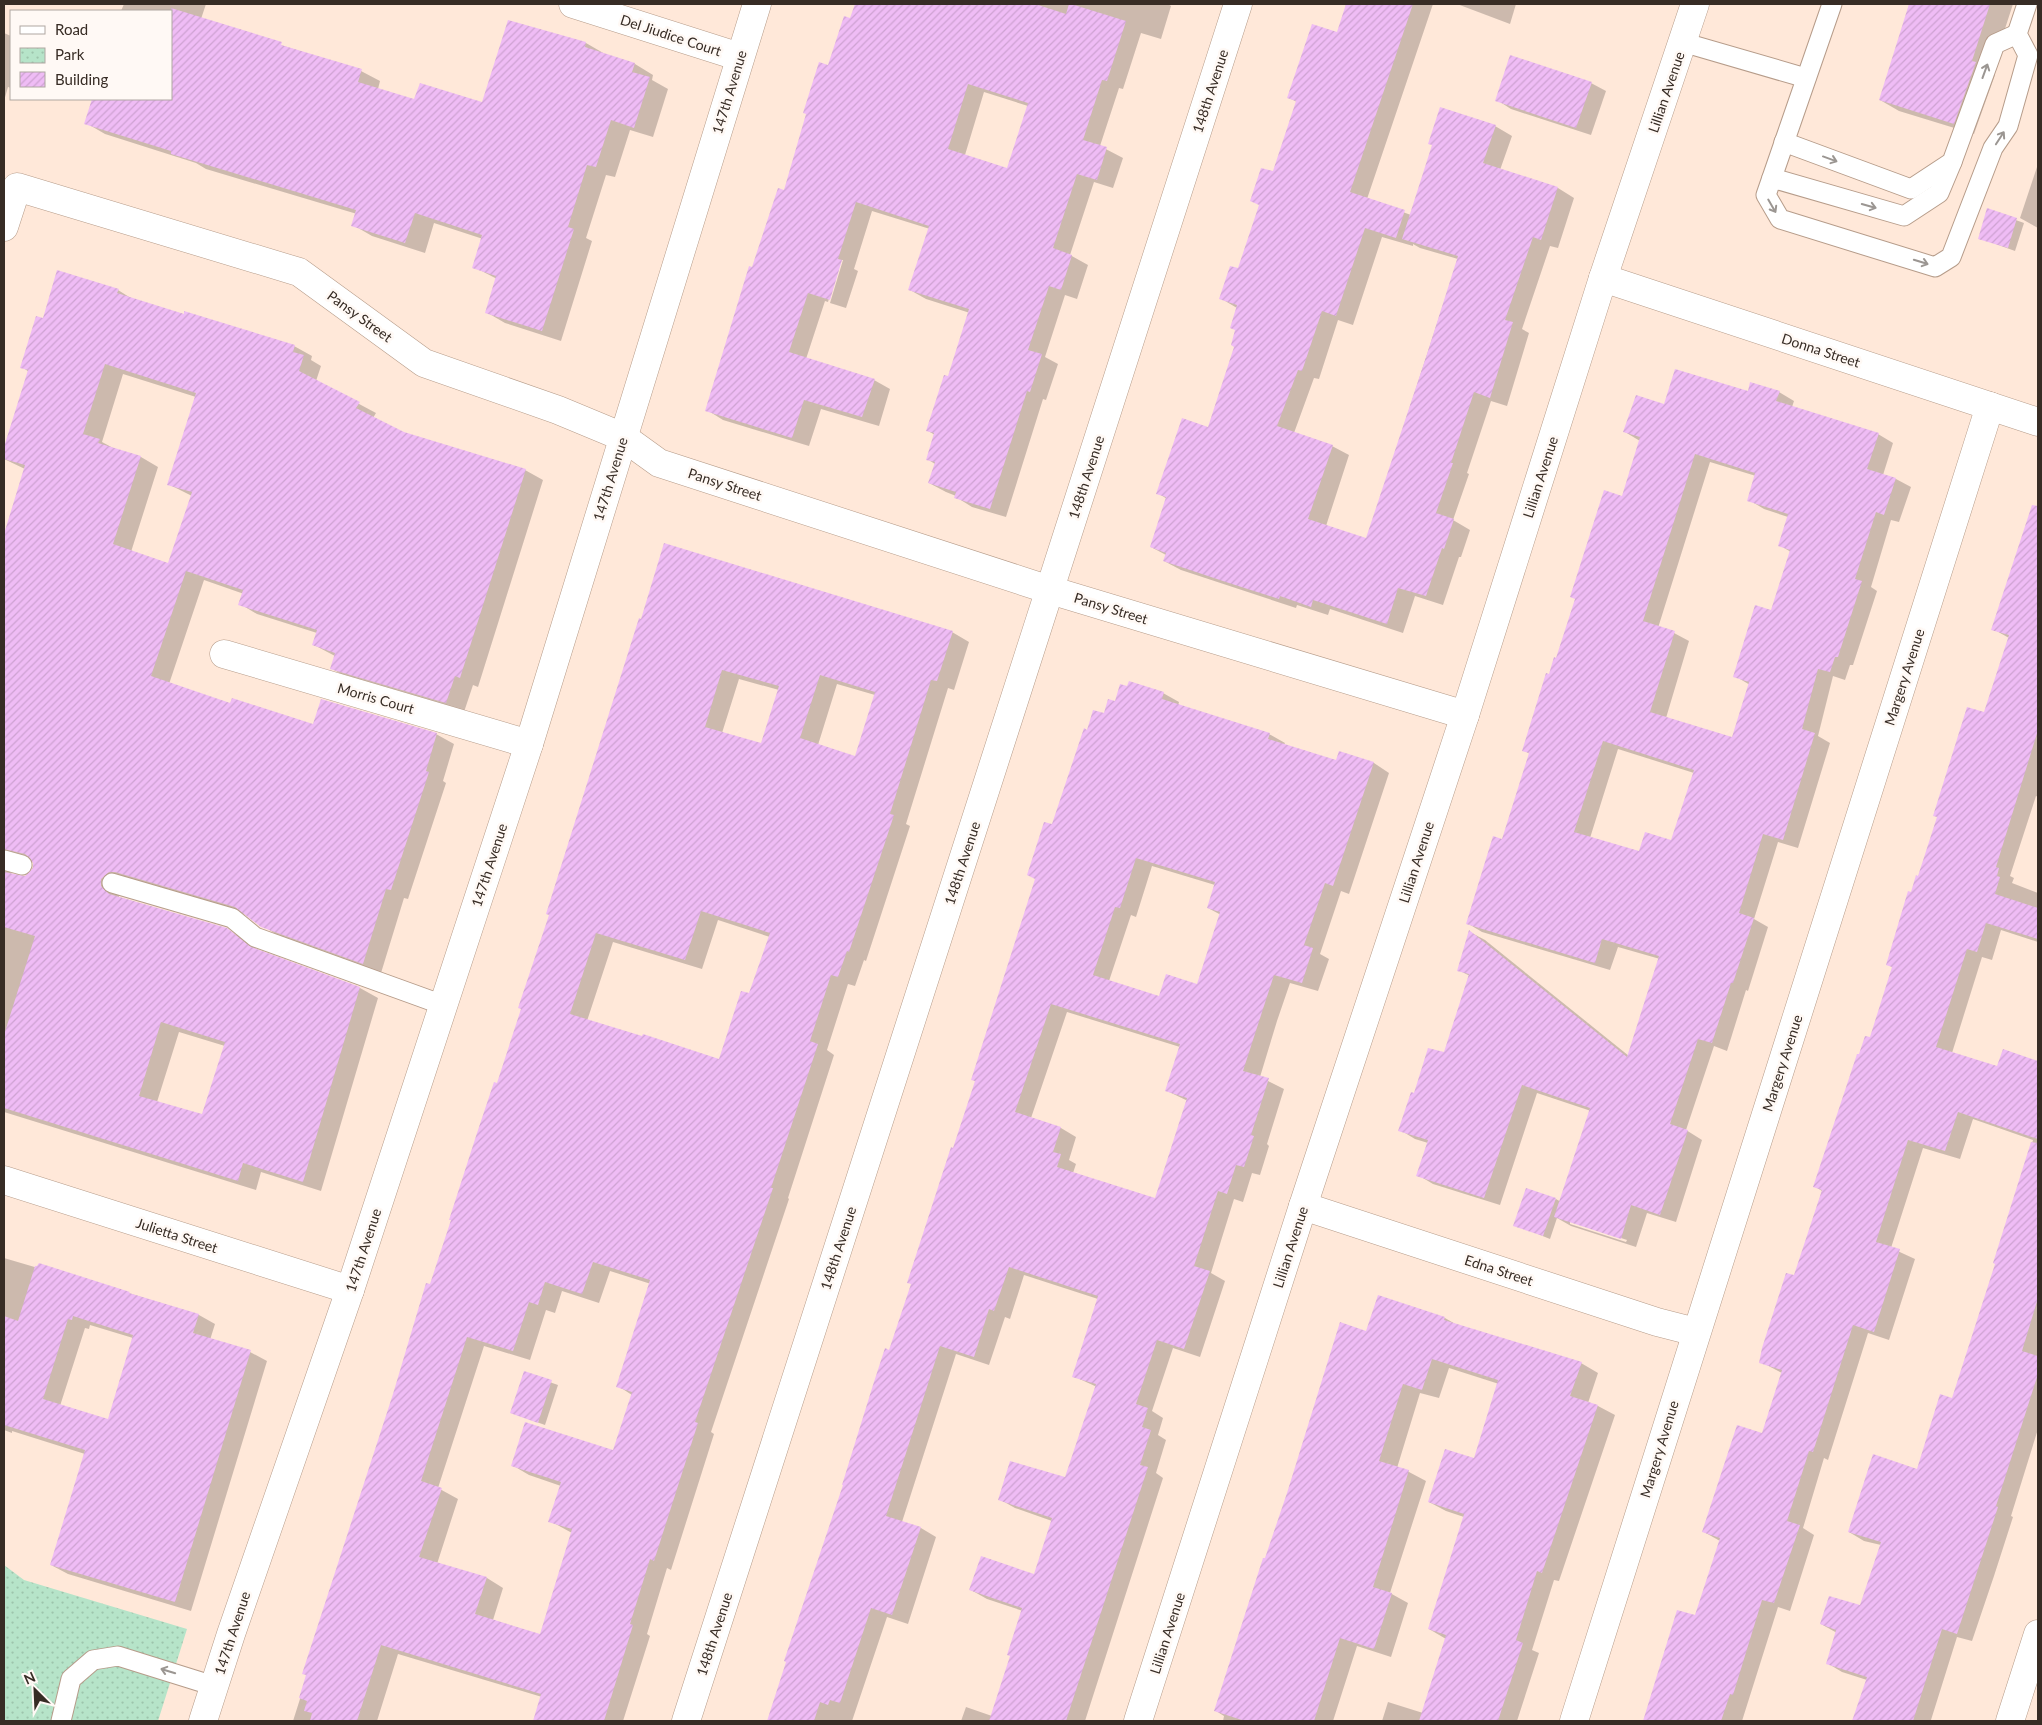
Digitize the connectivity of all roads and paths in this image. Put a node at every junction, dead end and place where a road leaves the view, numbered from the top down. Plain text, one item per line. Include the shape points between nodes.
1 (573, 4) edge
2 (757, 4) edge
3 (1238, 4) edge
4 (1695, 4) edge
5 (1832, 4) edge
6 (2027, 4) edge
7 (2017, 34) junction
8 (1682, 42) junction
9 (740, 57) junction
10 (1806, 78) junction
11 (1784, 142) junction
12 (1952, 162) junction
13 (1772, 178) junction
14 (4, 227) edge
15 (1603, 278) junction
16 (1990, 406) junction
17 (2038, 422) edge
18 (623, 437) junction
19 (1050, 590) junction
20 (224, 654) dead end
21 (1465, 716) junction
22 (529, 744) junction
23 (4, 860) edge
24 (22, 865) dead end
25 (112, 883) dead end
26 (444, 1005) junction
27 (4, 1180) edge
28 (1303, 1206) junction
29 (350, 1290) junction
30 (1696, 1332) junction
31 (2038, 1634) edge
32 (214, 1686) junction
33 (60, 1721) edge
34 (203, 1721) edge
35 (686, 1721) edge
36 (1138, 1721) edge
37 (1574, 1721) edge
38 (2010, 1721) edge

1 - 9 street, Del Jiudice Court
2 - 9 street, 147th Avenue
3 - 19 street, 148th Avenue
4 - 8 street, Lillian Avenue
5 - 10 lane
6 - 7 lane
12 -> 7 lane via 1995,44
13 -> 7 lane via 1766,195 1780,219 1935,267 1950,257 1993,148 2008,126 2028,55
8 - 10 lane
8 - 15 street, Lillian Avenue
9 - 18 street, 147th Avenue
10 - 11 lane
11 -> 12 lane via 1911,189
11 - 13 lane
13 -> 12 lane via 1904,216 1939,193
14 - 18 street, Pansy Street via 17,187 299,272 424,363 558,410
15 - 16 street, Donna Street
15 - 21 street, Lillian Avenue
16 - 17 street, Donna Street
16 - 30 street, Margery Avenue
18 - 19 street, Pansy Street via 659,463
18 - 22 street, 147th Avenue
19 - 21 street, Pansy Street
19 - 35 street, 148th Avenue
20 - 22 street, Morris Court
21 - 28 street, Lillian Avenue
22 - 26 street, 147th Avenue
23 - 24 lane
25 - 26 lane via 232,918 254,937
26 - 29 street, 147th Avenue
27 - 29 street, Julietta Street
28 - 30 street, Edna Street
28 - 36 street, Lillian Avenue
29 - 32 street, 147th Avenue
30 - 37 street, Margery Avenue
31 - 38 street
32 -> 33 lane via 118,1656 92,1660 71,1679
32 - 34 street, 147th Avenue

